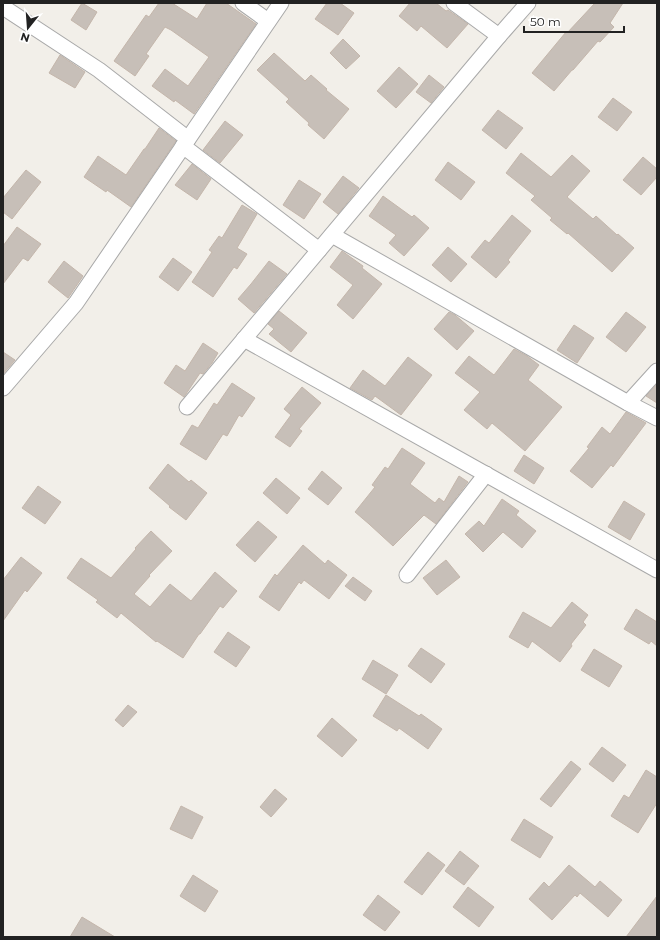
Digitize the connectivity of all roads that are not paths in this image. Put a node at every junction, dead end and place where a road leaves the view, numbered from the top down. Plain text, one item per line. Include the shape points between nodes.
1 (242, 3) edge
2 (280, 3) edge
3 (454, 3) edge
4 (528, 3) edge
5 (3, 7) edge
6 (268, 21) junction
7 (499, 36) junction
8 (186, 142) junction
9 (332, 235) junction
10 (319, 250) junction
11 (244, 339) junction
12 (657, 371) edge
13 (3, 388) edge
14 (628, 403) junction
15 (187, 407) dead end
16 (657, 418) edge
17 (486, 474) junction
18 (657, 570) edge
19 (407, 575) dead end

1 - 6 street
2 - 6 street
3 - 7 street
4 - 7 street
5 - 8 street via 99,70
6 - 8 street
7 - 9 street
8 - 10 street
8 - 13 street via 76,303
9 - 10 street
9 - 14 street
10 - 11 street
11 - 15 street
11 - 17 street
12 - 14 street
14 - 16 street
17 - 18 street
17 - 19 street

